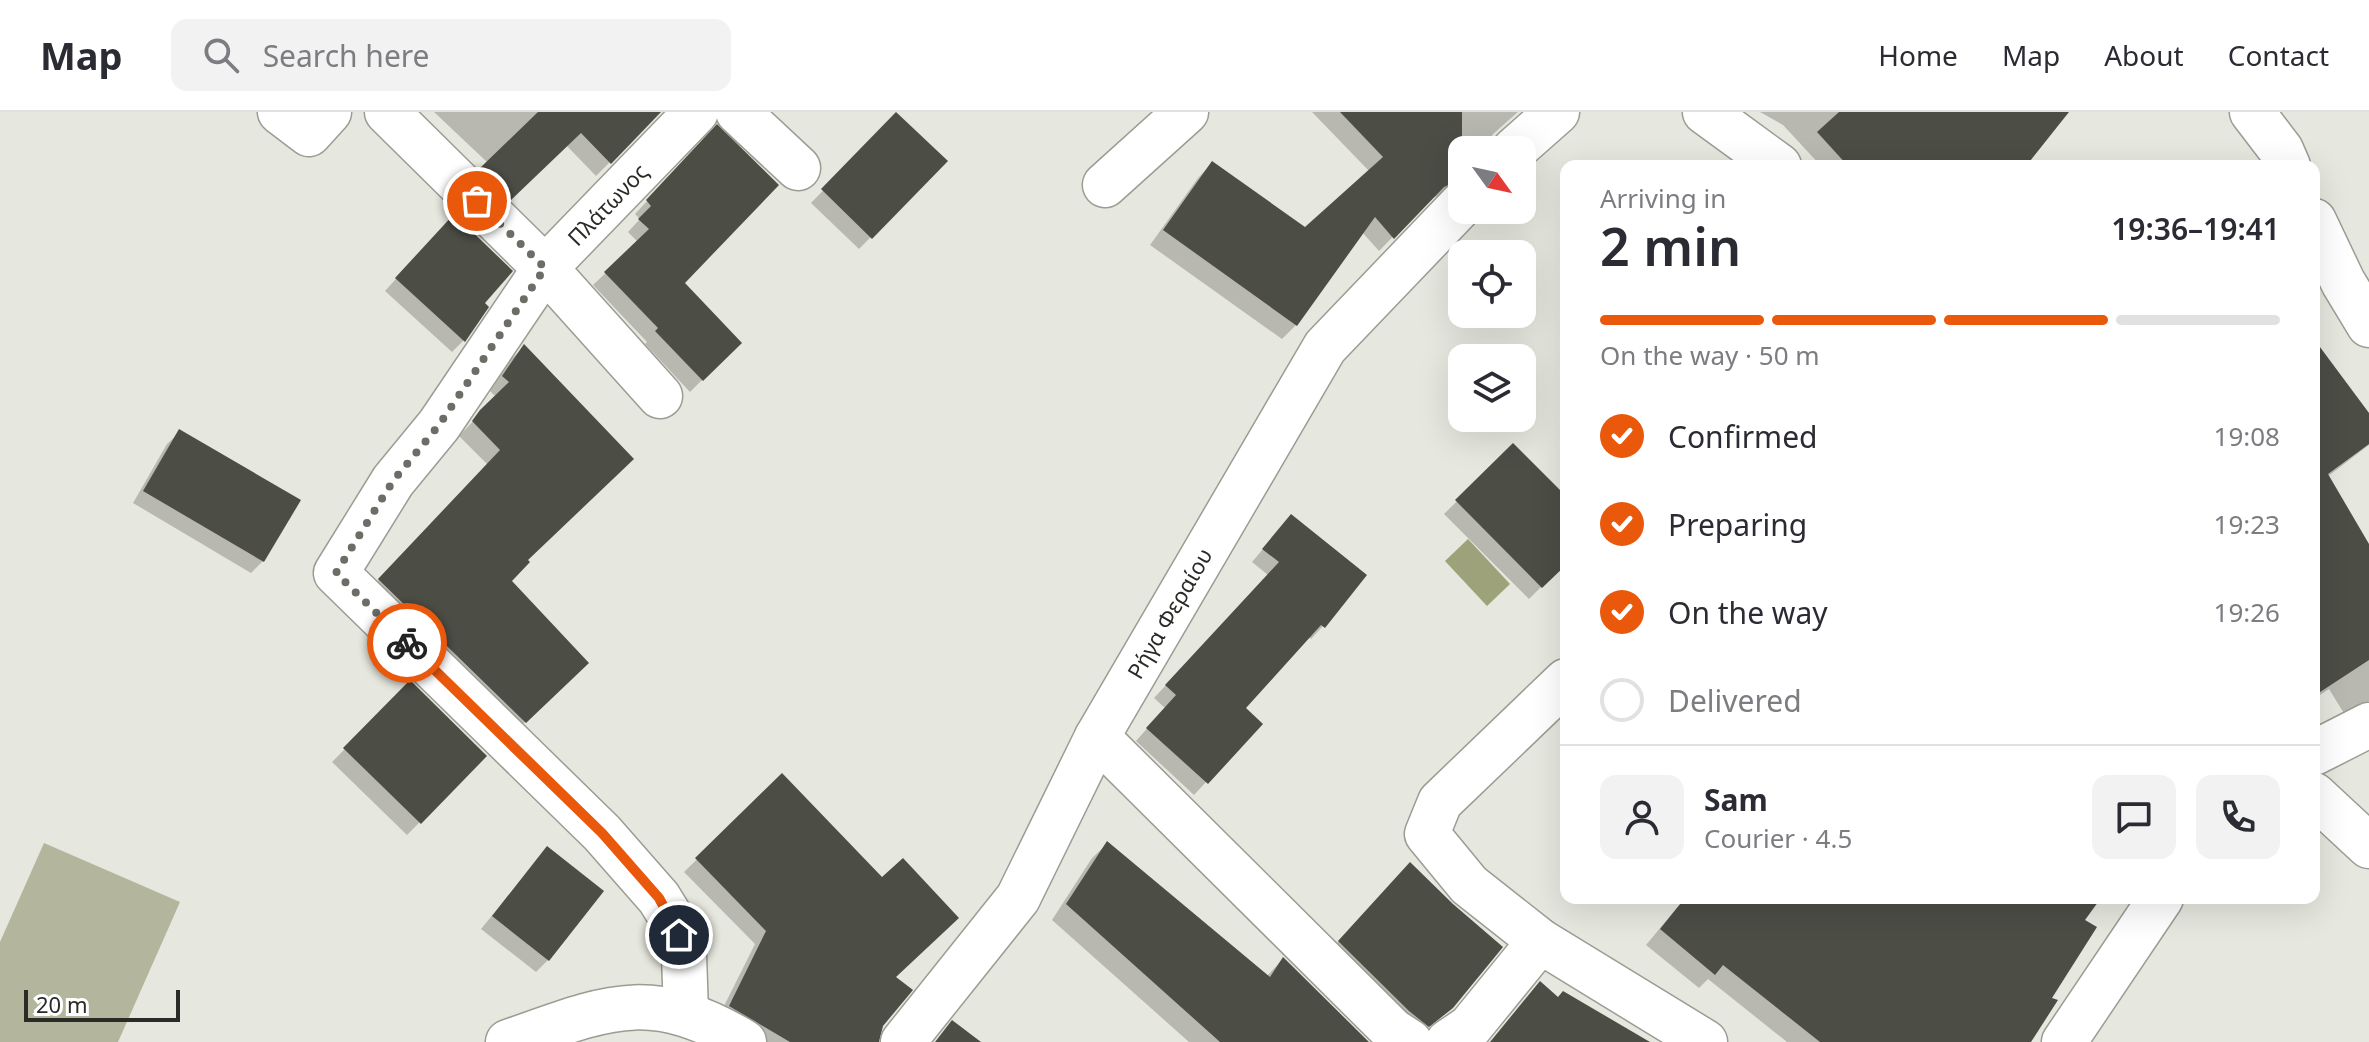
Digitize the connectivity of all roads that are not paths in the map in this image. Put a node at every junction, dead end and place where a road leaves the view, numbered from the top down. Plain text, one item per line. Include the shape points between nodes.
1 (280, 112) edge
2 (329, 112) edge
3 (387, 112) edge
4 (696, 112) edge
5 (738, 112) edge
6 (1186, 112) edge
7 (1705, 112) edge
8 (2252, 112) edge
9 (1771, 160) edge
10 (2285, 160) edge
11 (798, 168) dead end
12 (1105, 185) dead end
13 (1448, 219) edge
14 (2320, 228) edge
15 (545, 268) junction
16 (2356, 270) edge
17 (2369, 325) edge
18 (660, 396) dead end
19 (1560, 687) edge
20 (2369, 725) edge
21 (1097, 737) junction
22 (2320, 750) edge
23 (2320, 801) edge
24 (2369, 846) edge
25 (2157, 904) edge
26 (1540, 941) junction
27 (686, 1013) junction
28 (2076, 1037) edge
29 (508, 1042) edge
30 (744, 1042) edge
31 (903, 1042) edge
32 (1410, 1042) edge
33 (1448, 1042) edge
34 (1705, 1042) edge

1 - 2 street via 309,134
3 - 15 street
4 - 15 street, Πλάτωνος
5 - 11 street
6 - 12 street
7 - 9 street
8 - 10 street
13 - 21 street, Ρήγα Φεραίου via 1325,347
14 - 16 street
15 - 18 street
15 - 27 street, Πλάτωνος via 439,425 393,481 336,573 602,833 651,888 679,935
16 - 17 street
19 - 26 street via 1440,802 1427,834 1469,885
20 - 22 street
21 - 31 street, Ρήγα Φεραίου via 1018,898
21 - 32 street
23 - 24 street
25 - 28 street
26 - 33 street via 1470,1027
26 - 34 street
27 - 29 street via 649,1006 609,1009
27 - 30 street

